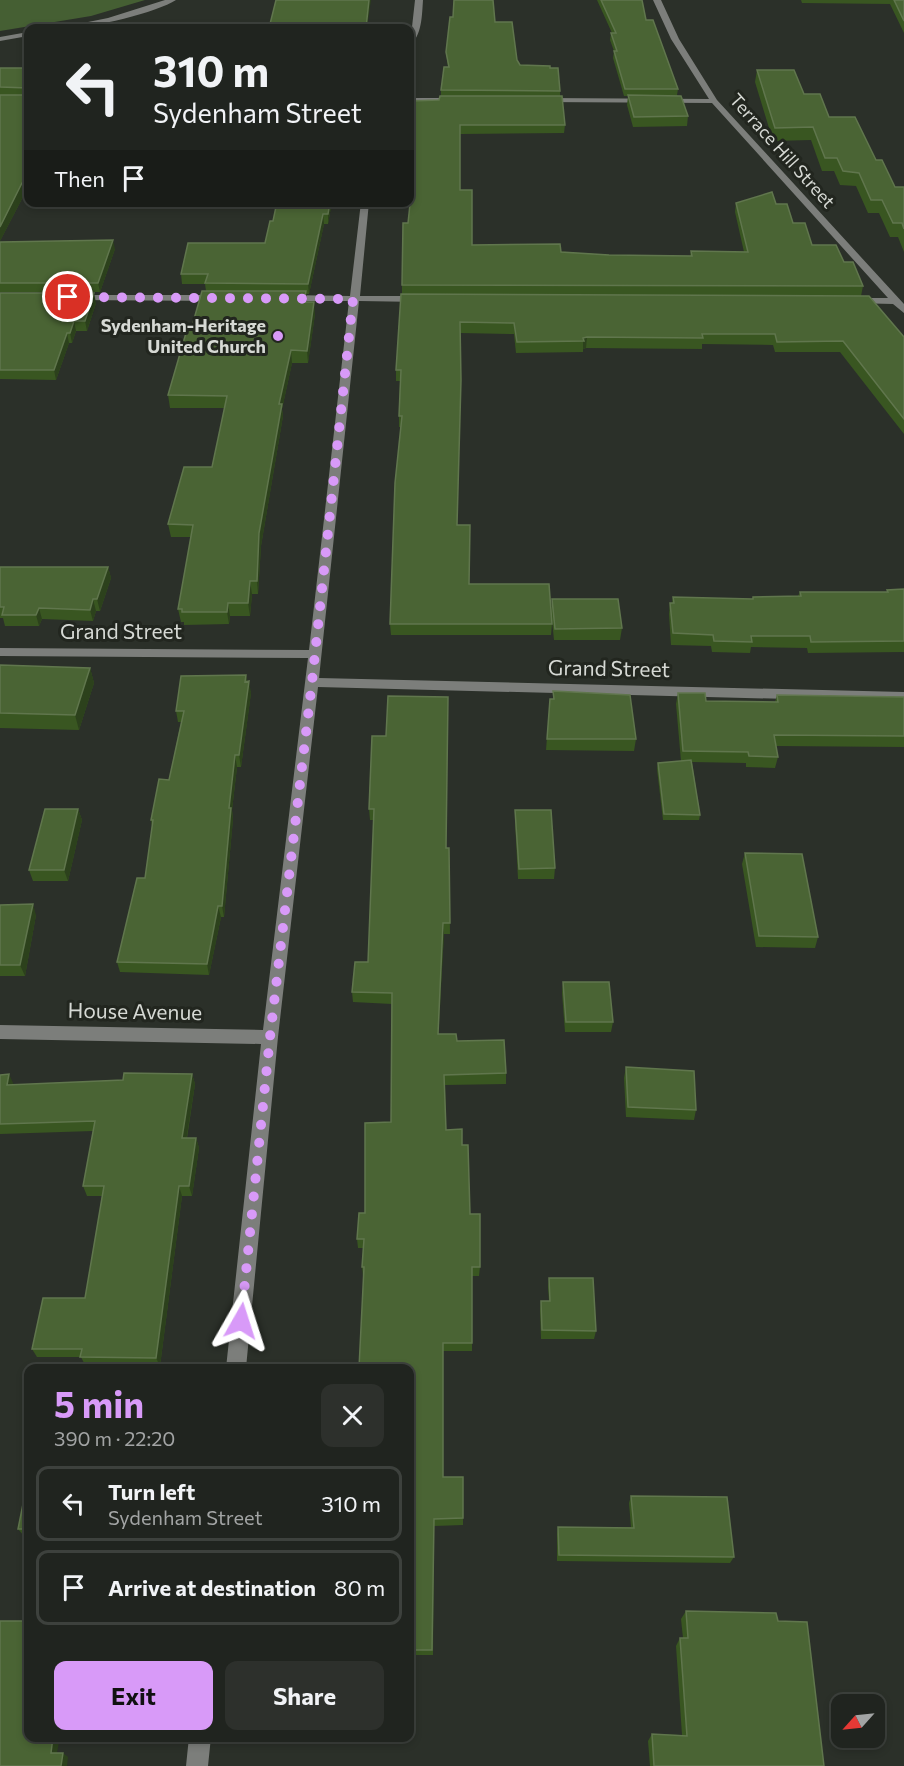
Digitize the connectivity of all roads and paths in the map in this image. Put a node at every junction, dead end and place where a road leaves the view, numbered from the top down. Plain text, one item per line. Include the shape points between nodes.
1 (172, 0) edge
2 (419, 0) edge
3 (657, 0) edge
4 (86, 24) edge
5 (414, 33) edge
6 (24, 35) edge
7 (0, 39) edge
8 (414, 100) edge
9 (468, 100) edge
10 (538, 100) edge
11 (714, 100) junction
12 (364, 207) edge
13 (58, 297) edge
14 (233, 298) edge
15 (280, 298) edge
16 (353, 299) junction
17 (431, 299) edge
18 (848, 301) edge
19 (895, 301) junction
20 (904, 310) edge
21 (0, 652) edge
22 (314, 654) junction
23 (312, 682) junction
24 (904, 697) edge
25 (0, 1032) edge
26 (270, 1037) junction
27 (236, 1364) edge
28 (199, 1742) edge
29 (197, 1766) edge

1 - 4 street
2 - 5 street
3 - 11 street, Terrace Hill Street via 675,39
6 - 7 street
8 - 9 street
10 - 11 street
11 - 19 street, Terrace Hill Street
12 - 16 street
13 - 14 street
15 - 16 street
16 - 17 street
16 - 22 street
18 - 19 street
19 - 20 street, Terrace Hill Street
21 - 22 street, Grand Street
22 - 23 street
23 - 24 street, Grand Street
23 - 26 street
25 - 26 street, House Avenue
26 - 27 street
28 - 29 street

